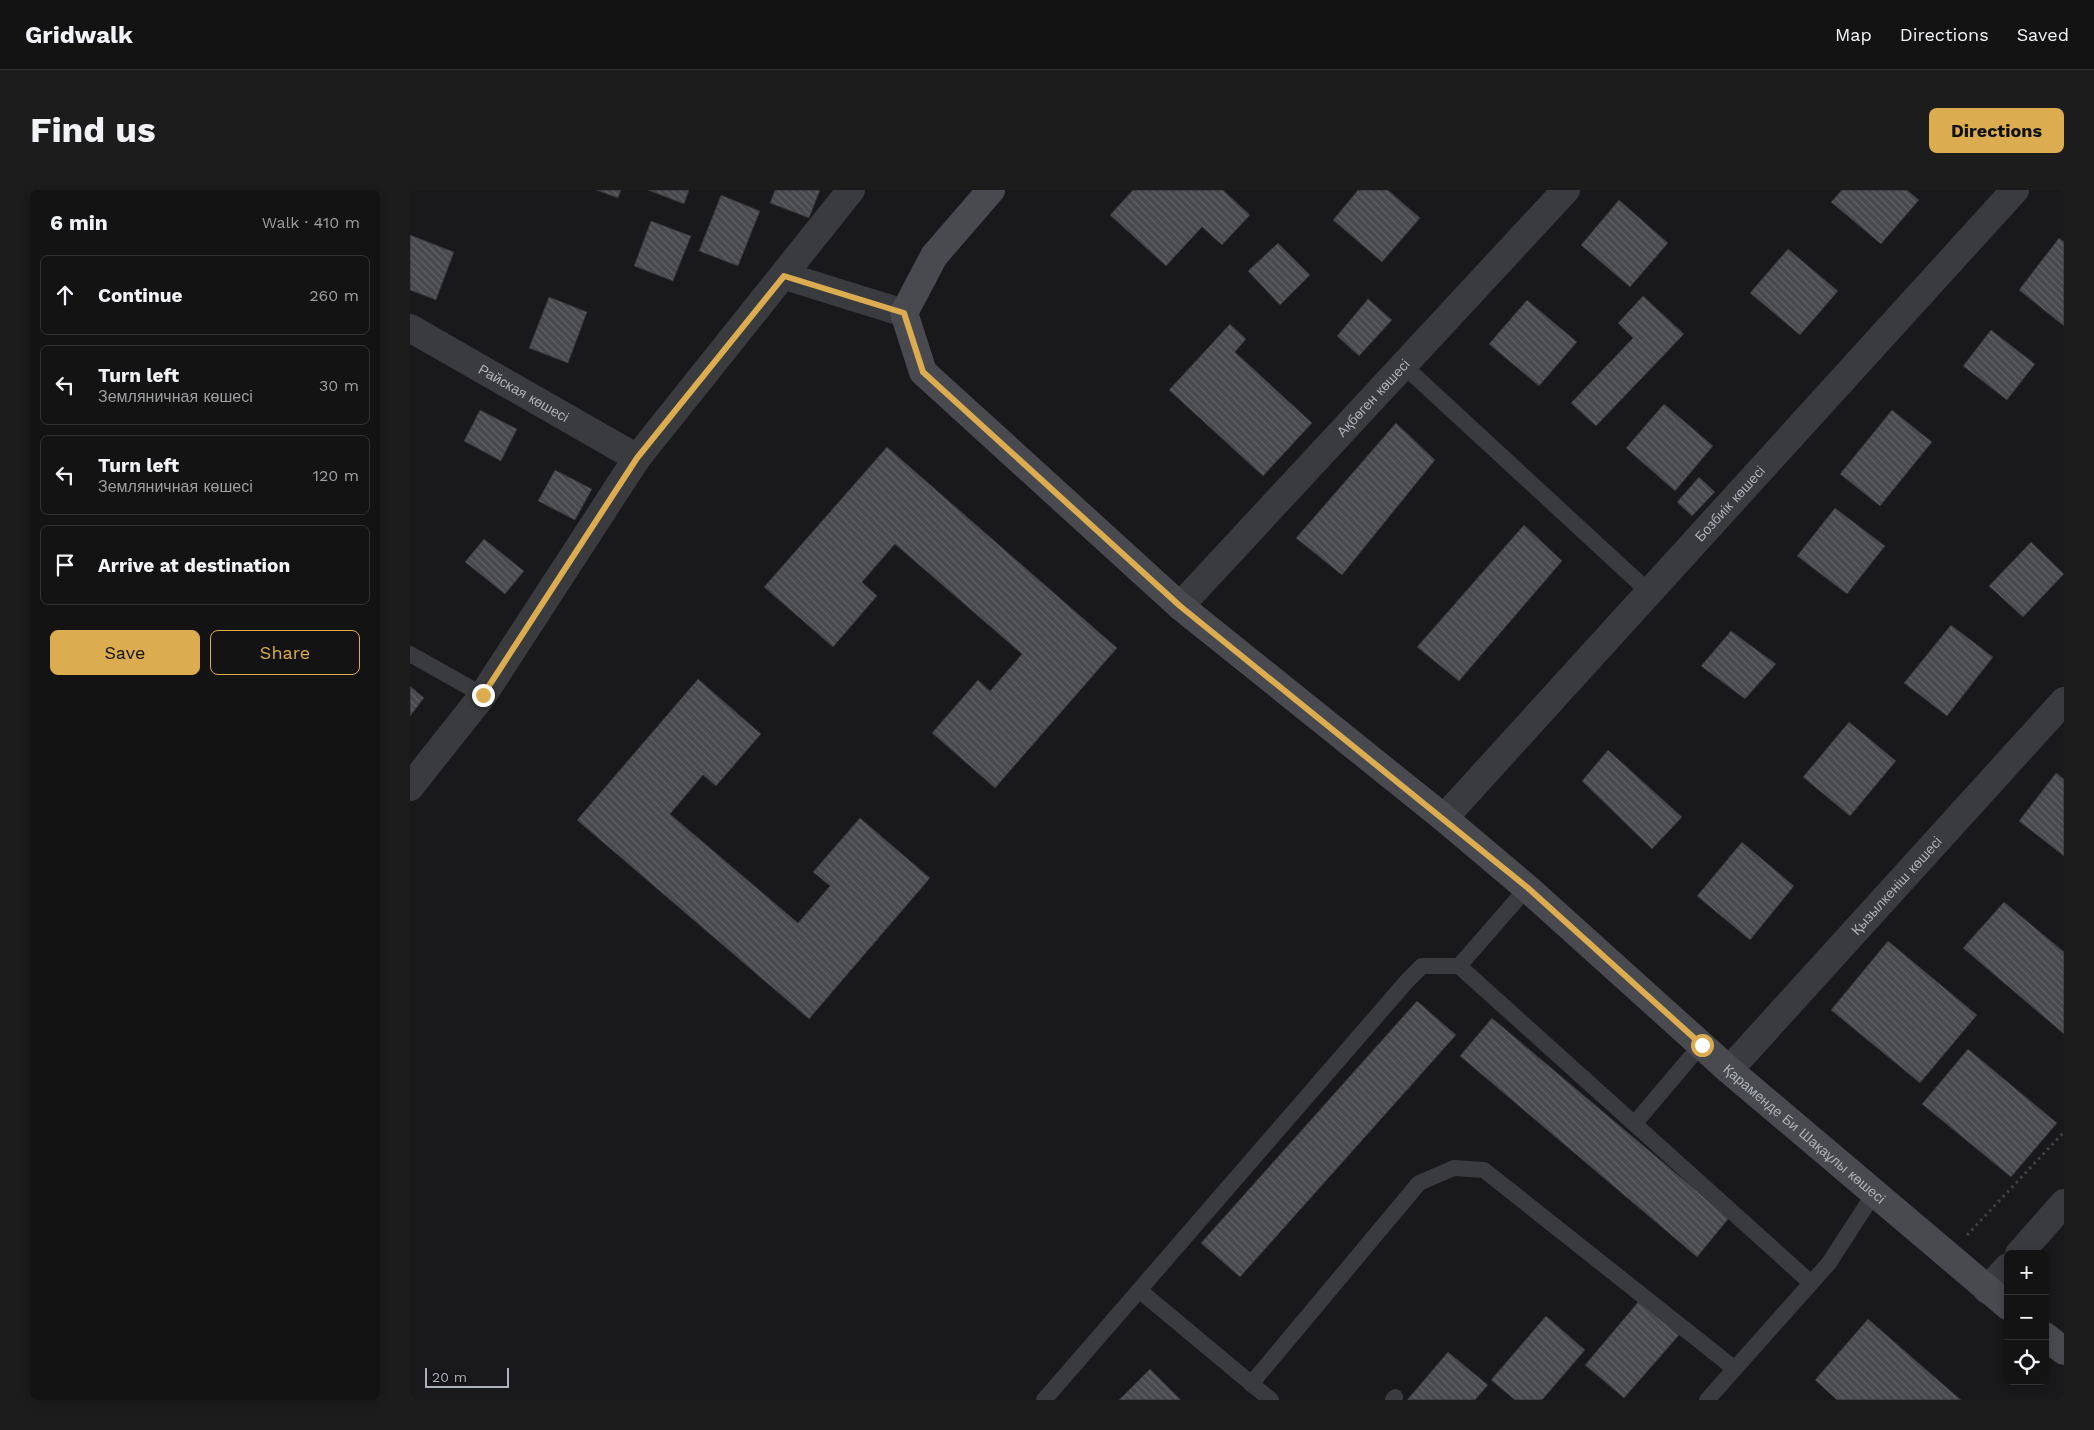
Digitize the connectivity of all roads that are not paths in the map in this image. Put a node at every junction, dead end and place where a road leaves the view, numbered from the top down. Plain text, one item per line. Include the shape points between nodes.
1 (851, 190) edge
2 (991, 190) edge
3 (1566, 190) edge
4 (2016, 190) edge
5 (784, 276) junction
6 (904, 313) junction
7 (410, 328) edge
8 (1404, 366) junction
9 (637, 458) junction
10 (1649, 592) junction
11 (1180, 606) junction
12 (410, 654) edge
13 (483, 695) junction
14 (2064, 702) edge
15 (410, 787) edge
16 (1444, 818) junction
17 (1528, 888) junction
18 (1459, 966) junction
19 (1702, 1045) junction
20 (1729, 1070) junction
21 (1634, 1123) junction
22 (1875, 1192) junction
23 (2064, 1203) edge
24 (2023, 1250) edge
25 (2004, 1278) edge
26 (1811, 1282) junction
27 (1139, 1290) junction
28 (1997, 1298) edge
29 (2049, 1339) edge
30 (2064, 1351) edge
31 (1735, 1369) junction
32 (1251, 1384) junction
33 (1044, 1400) edge
34 (1271, 1400) edge
35 (1707, 1400) edge

1 - 5 street
2 - 6 street via 934,256
3 - 8 street, Ақбөген көшесі
4 - 10 street, Бозбиік көшесі
5 - 6 street
5 - 9 street
6 - 11 street, Қараменде Би Шақаұлы көшесі via 923,372
7 - 9 street, Райская көшесі
8 - 10 lane
8 - 11 street, Ақбөген көшесі
9 - 13 street
10 - 16 street, Бозбиік көшесі
11 - 16 street, Қараменде Би Шақаұлы көшесі
12 - 13 lane
13 - 15 street
14 - 20 street, Қызылкеніш көшесі
16 - 17 street, Қараменде Би Шақаұлы көшесі
17 - 18 lane
17 - 19 street, Қараменде Би Шақаұлы көшесі
18 - 21 lane
18 - 27 lane via 1422,966 1407,981
19 - 20 street, Қараменде Би Шақаұлы көшесі
19 - 21 lane
20 - 22 street, Қараменде Би Шақаұлы көшесі
21 - 26 lane
22 - 26 lane via 1829,1262
22 - 28 street, Қараменде Би Шақаұлы көшесі
23 - 24 street
25 - 28 street
26 - 31 lane
27 - 32 lane
27 - 33 lane
29 - 30 street
31 - 32 lane via 1484,1170 1454,1168 1419,1183
31 - 35 lane
32 - 34 lane

